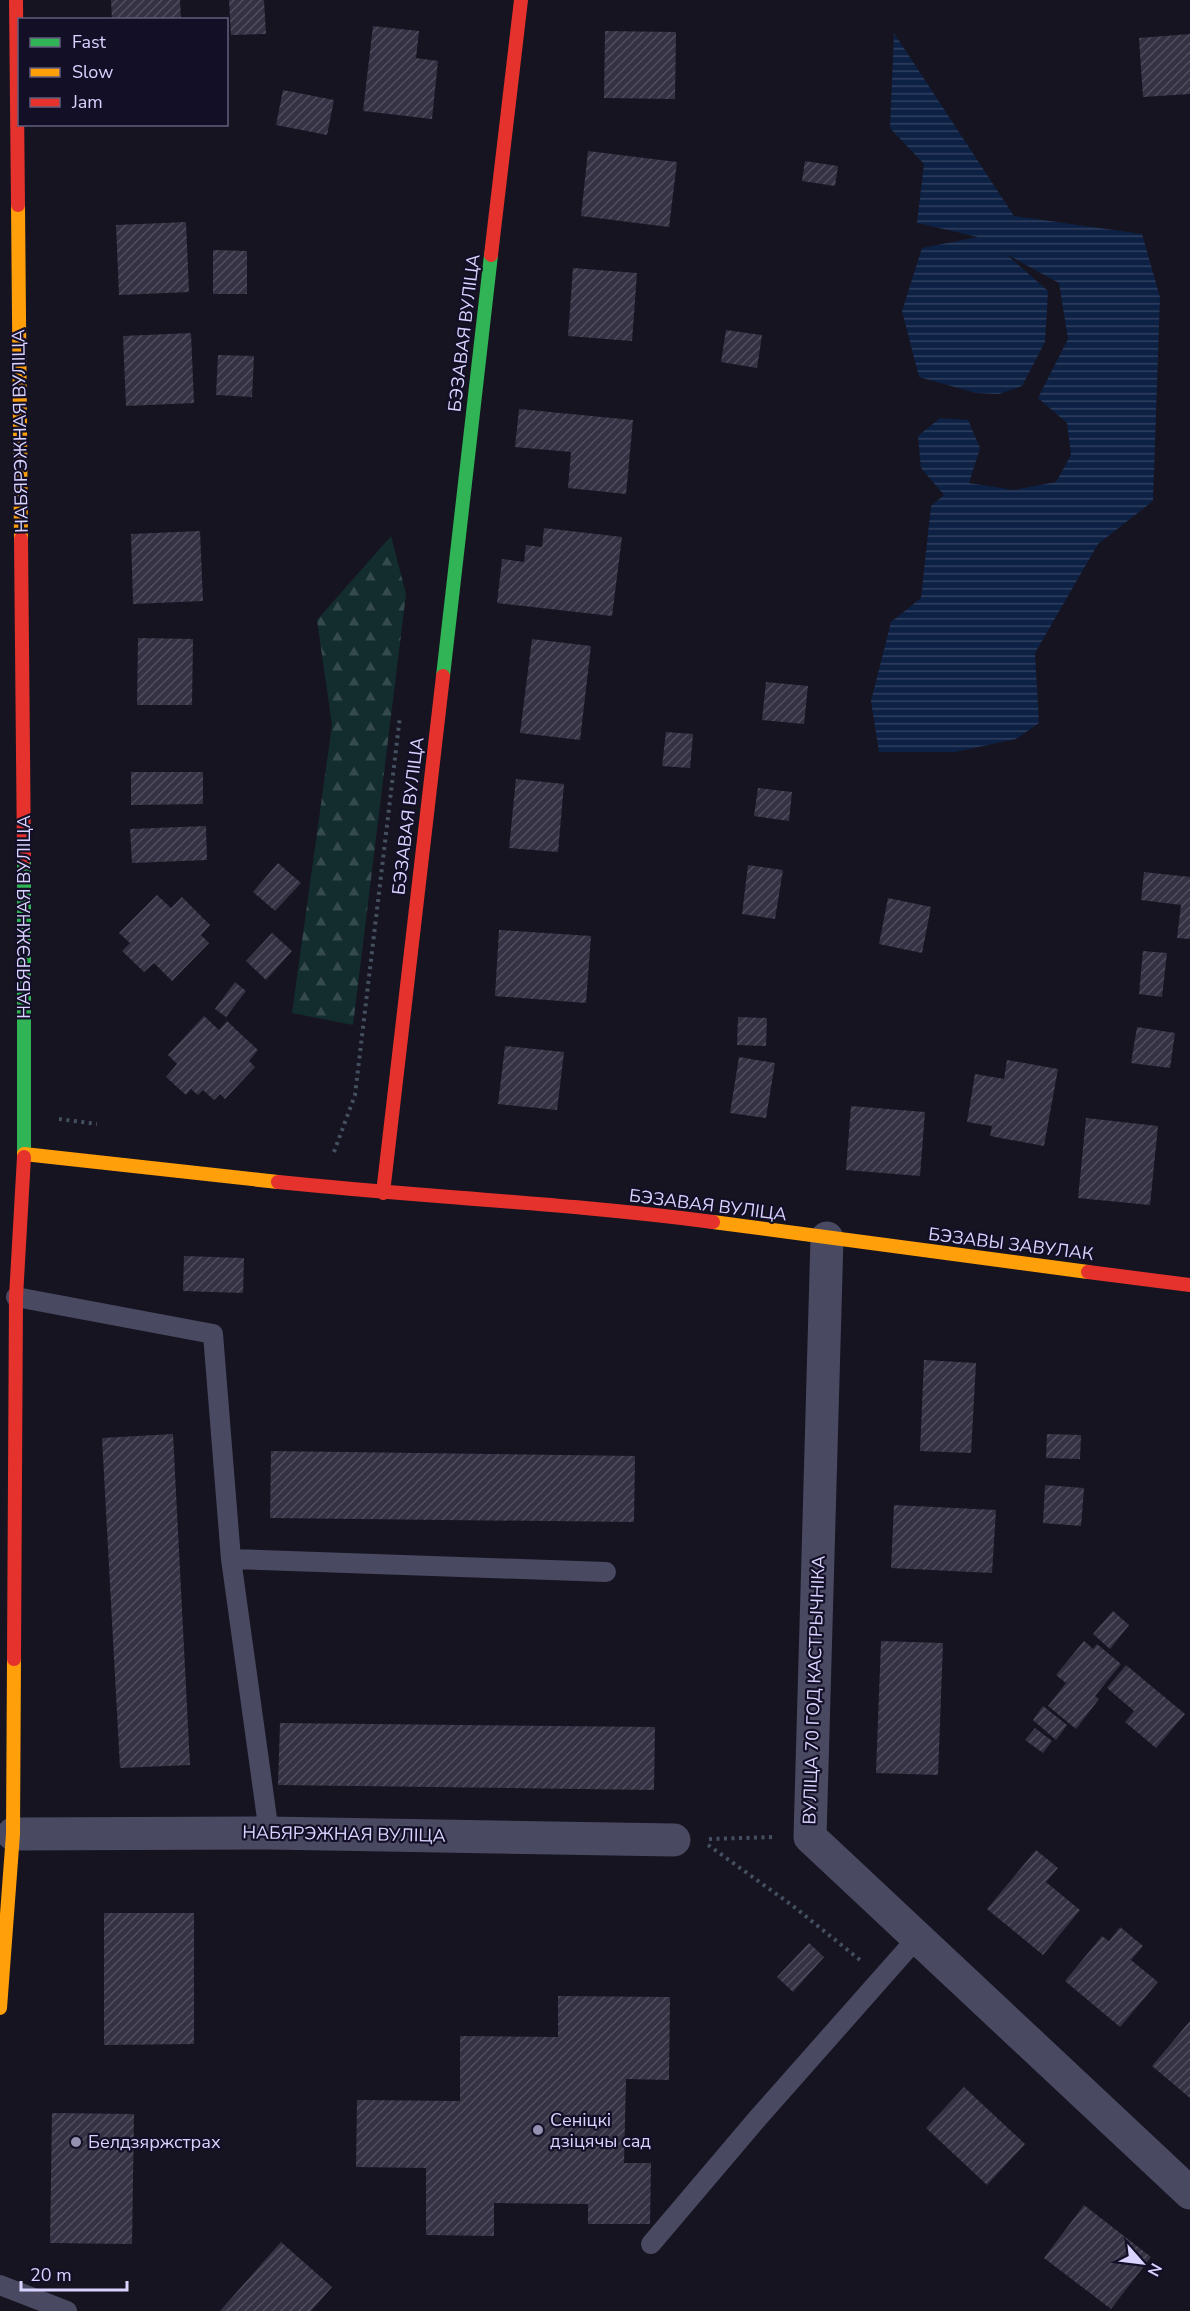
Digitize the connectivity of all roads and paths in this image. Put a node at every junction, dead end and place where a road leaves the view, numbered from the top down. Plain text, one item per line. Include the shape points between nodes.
1 (15, 0) edge
2 (521, 0) edge
3 (402, 704) dead end
4 (106, 1125) dead end
5 (24, 1154) junction
6 (55, 1156) junction
7 (331, 1160) dead end
8 (383, 1193) junction
9 (827, 1238) junction
10 (1190, 1285) edge
11 (8, 1296) edge
12 (231, 1559) junction
13 (606, 1572) dead end
14 (269, 1833) junction
15 (13, 1834) junction
16 (810, 1837) junction
17 (675, 1840) dead end
18 (917, 1938) junction
19 (882, 1977) junction
20 (0, 2008) edge
21 (1190, 2193) edge
22 (651, 2244) dead end
23 (0, 2285) edge
24 (67, 2311) edge

1 - 5 street, НАБЯРЭЖНАЯ ВУЛІЦА
2 - 8 street, БЭЗАВАЯ ВУЛІЦА
3 - 7 path via 355,1095
4 - 6 path via 59,1118
5 - 6 street
5 - 11 street, НАБЯРЭЖНАЯ ВУЛІЦА
6 - 8 street
8 - 9 street, БЭЗАВАЯ ВУЛІЦА via 641,1213
9 - 10 street, БЭЗАВЫ ЗАВУЛАК
9 - 16 street, ВУЛІЦА 70 ГОД КАСТРЫЧНІКА
11 - 12 lane via 213,1334
11 - 15 street, НАБЯРЭЖНАЯ ВУЛІЦА
12 - 13 lane
12 - 14 lane
14 - 15 street, НАБЯРЭЖНАЯ ВУЛІЦА
14 - 17 street, НАБЯРЭЖНАЯ ВУЛІЦА
15 - 20 street, НАБЯРЭЖНАЯ ВУЛІЦА
16 - 18 street, ВУЛІЦА 70 ГОД КАСТРЫЧНІКА
16 - 19 path via 700,1839
18 - 19 lane
18 - 21 street, ВУЛІЦА 70 ГОД КАСТРЫЧНІКА
19 - 22 lane
23 - 24 lane

